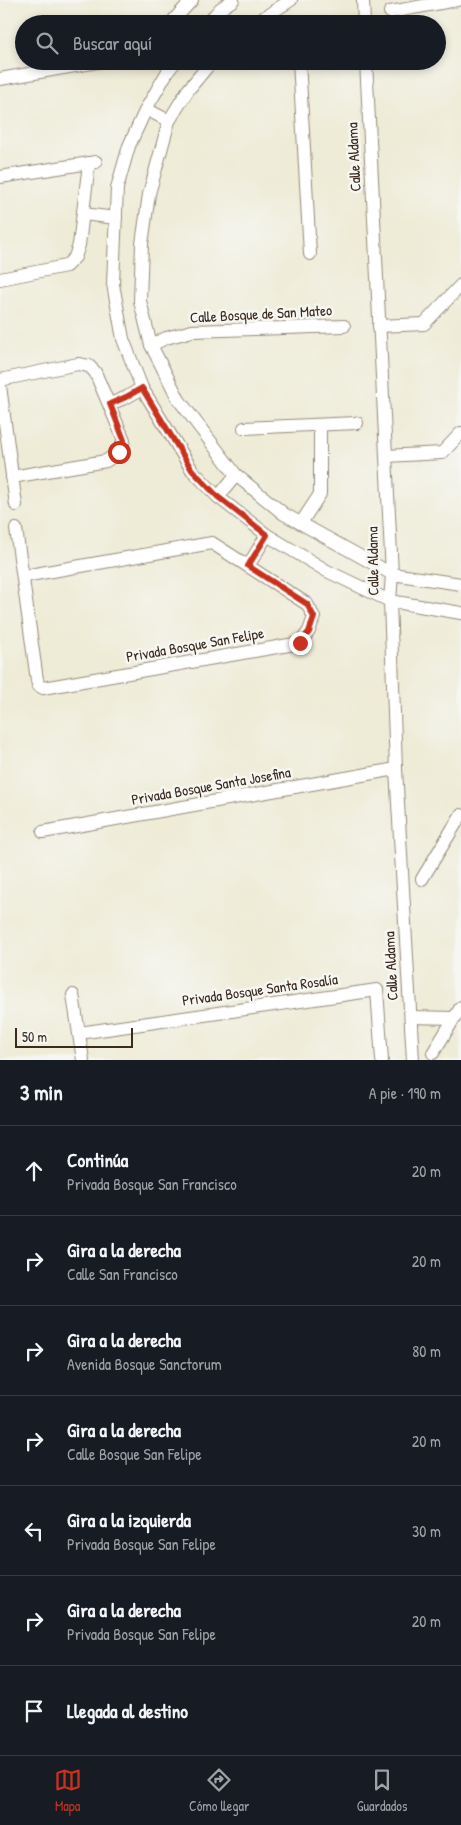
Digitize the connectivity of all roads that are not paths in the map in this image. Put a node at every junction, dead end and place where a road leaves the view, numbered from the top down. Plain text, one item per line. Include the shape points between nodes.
1 (192, 0) edge
2 (233, 0) edge
3 (291, 0) edge
4 (363, 0) edge
5 (458, 0) edge
6 (397, 8) edge
7 (178, 15) edge
8 (215, 15) edge
9 (274, 15) edge
10 (364, 15) edge
11 (54, 70) edge
12 (169, 70) edge
13 (205, 70) edge
14 (300, 70) edge
15 (366, 70) edge
16 (0, 80) edge
17 (146, 109) junction
18 (169, 121) junction
19 (0, 177) edge
20 (83, 214) junction
21 (116, 218) junction
22 (310, 254) dead end
23 (0, 279) edge
24 (461, 285) edge
25 (344, 326) dead end
26 (379, 326) junction
27 (152, 345) junction
28 (0, 380) edge
29 (0, 386) edge
30 (142, 388) junction
31 (110, 404) junction
32 (357, 423) dead end
33 (320, 425) junction
34 (244, 428) dead end
35 (461, 433) edge
36 (386, 456) junction
37 (236, 475) junction
38 (12, 477) junction
39 (218, 497) junction
40 (16, 505) dead end
41 (301, 524) junction
42 (16, 529) dead end
43 (267, 535) junction
44 (248, 566) junction
45 (392, 574) junction
46 (24, 576) junction
47 (461, 584) edge
48 (390, 601) junction
49 (461, 613) edge
50 (391, 771) junction
51 (461, 815) edge
52 (43, 832) dead end
53 (422, 879) dead end
54 (73, 995) dead end
55 (461, 1006) edge
56 (411, 1017) junction
57 (454, 1018) junction
58 (79, 1033) junction
59 (433, 1053) dead end
60 (83, 1060) edge
61 (382, 1060) edge
62 (413, 1060) edge

1 - 7 street
2 - 8 street
3 - 9 street
4 - 10 street
5 - 6 street
11 - 16 street
12 - 17 street
13 - 18 street
14 - 22 street
15 - 26 street, Calle Aldama
17 - 18 street
17 - 21 street via 129,146 117,188
18 - 27 street via 150,194 142,244 140,301
19 - 20 street via 93,163
20 - 21 street
20 - 23 street via 75,258 66,266
21 - 30 street via 112,284 123,339
24 - 26 street via 424,324
25 - 27 street, Calle Bosque de San Mateo via 192,332
26 - 36 street, Calle Aldama
27 - 37 street via 178,400
28 - 31 street via 78,364 89,366
29 - 38 street
30 - 31 street
30 - 39 street via 192,470
31 - 38 street via 124,440 119,452 106,461
32 - 33 street
33 - 34 street
33 - 41 street via 320,494
35 - 36 street via 442,453
36 - 45 street, Calle Aldama
37 - 39 street
37 - 41 street
38 - 40 street
39 - 43 street
41 - 45 street
42 - 46 street, Privada Bosque San Felipe
43 - 44 street
43 - 48 street via 327,571
44 - 46 street, Privada Bosque San Felipe via 212,543
44 - 46 street, Privada Bosque San Felipe via 307,604 314,617 309,632 300,643 43,688 37,680
45 - 47 street
45 - 48 street, Calle Aldama
48 - 49 street
48 - 50 street, Calle Aldama
50 - 52 street, Privada Bosque Santa Josefina
50 - 56 street, Calle Aldama
51 - 53 street
54 - 58 street
55 - 57 street
56 - 57 street
56 - 62 street, Calle Aldama
57 - 59 street
58 - 60 street
58 - 61 street, Privada Bosque Santa Rosalía via 377,990

